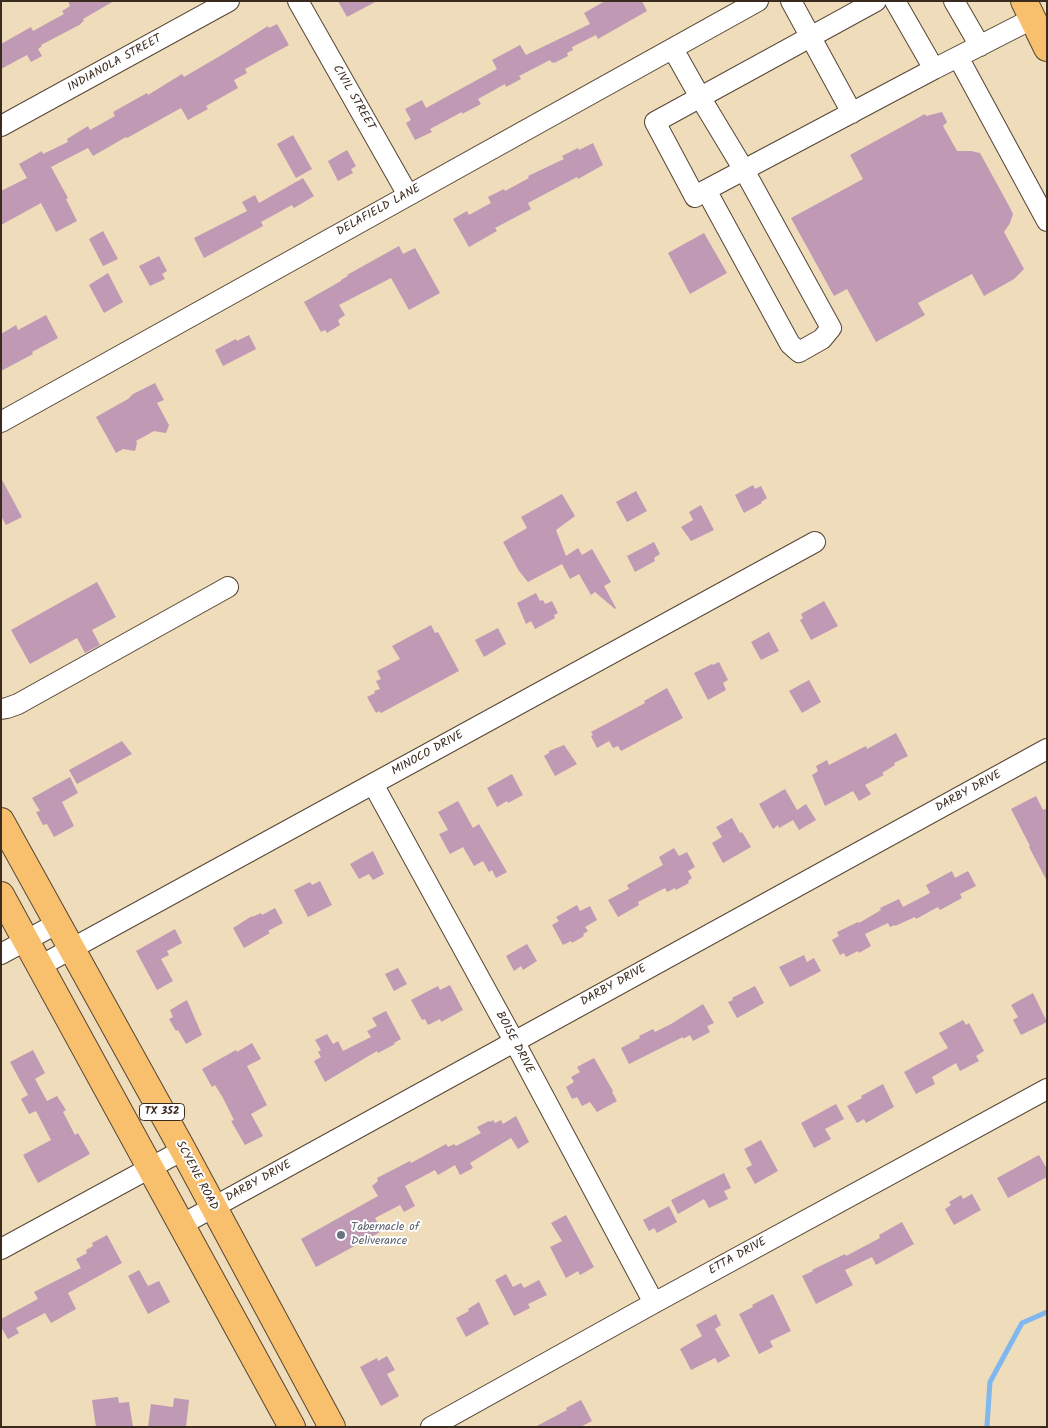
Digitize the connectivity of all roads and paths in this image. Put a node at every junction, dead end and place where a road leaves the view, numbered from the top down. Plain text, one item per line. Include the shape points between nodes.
1 (229, 1) edge
2 (298, 1) edge
3 (758, 1) edge
4 (791, 1) edge
5 (876, 1) edge
6 (895, 1) edge
7 (954, 1) edge
8 (1028, 10) edge
9 (811, 38) junction
10 (980, 46) junction
11 (1047, 48) edge
12 (673, 49) junction
13 (958, 57) junction
14 (934, 69) junction
15 (700, 97) junction
16 (852, 113) junction
17 (1, 126) edge
18 (744, 170) junction
19 (706, 190) junction
20 (408, 195) junction
21 (1047, 221) edge
22 (1, 422) edge
23 (815, 542) dead end
24 (228, 587) dead end
25 (1, 709) edge
26 (1047, 749) edge
27 (373, 784) junction
28 (1, 821) edge
29 (1, 895) edge
30 (58, 923) junction
31 (26, 940) junction
32 (72, 948) junction
33 (1, 954) edge
34 (40, 966) junction
35 (514, 1041) junction
36 (1047, 1089) edge
37 (182, 1150) junction
38 (150, 1168) junction
39 (213, 1207) junction
40 (181, 1225) junction
41 (1, 1249) edge
42 (654, 1303) junction
43 (292, 1427) edge
44 (332, 1427) edge
45 (431, 1427) edge

1 - 17 street, INDIANOLA STREET
2 - 20 street, CIVIL STREET
3 - 12 street, DELAFIELD LANE
4 - 9 street
5 - 9 street
6 - 14 street
7 - 10 street
8 - 10 street
8 - 11 main road
9 - 15 street
9 - 16 street
10 - 13 street
12 - 15 street
12 - 20 street, DELAFIELD LANE
13 - 14 street
13 - 21 street
14 - 16 street
15 - 18 street
15 - 19 street via 655,122 695,196
16 - 18 street
18 - 19 street
18 - 19 street via 831,328 822,339 799,352 790,344
20 - 22 street, DELAFIELD LANE
23 - 27 street, MINOCO DRIVE
24 - 25 street via 18,704
26 - 35 street, DARBY DRIVE
27 - 32 street, MINOCO DRIVE
27 - 35 street, BOISE DRIVE
28 - 30 main road, SCYENE ROAD / TX 352
29 - 31 main road, TX 352
30 - 31 street
30 - 32 main road, SCYENE ROAD / TX 352
31 - 33 street
31 - 34 main road, TX 352
32 - 34 street, MINOCO DRIVE
32 - 37 main road, SCYENE ROAD / TX 352
34 - 38 main road, TX 352
35 - 39 street, DARBY DRIVE
35 - 42 street, BOISE DRIVE
36 - 42 street, ETTA DRIVE
37 - 38 street
37 - 39 main road, SCYENE ROAD / TX 352
38 - 40 main road, TX 352
38 - 41 street
39 - 40 street, DARBY DRIVE
39 - 44 main road, SCYENE ROAD / TX 352
40 - 43 main road, TX 352
42 - 45 street, ETTA DRIVE

